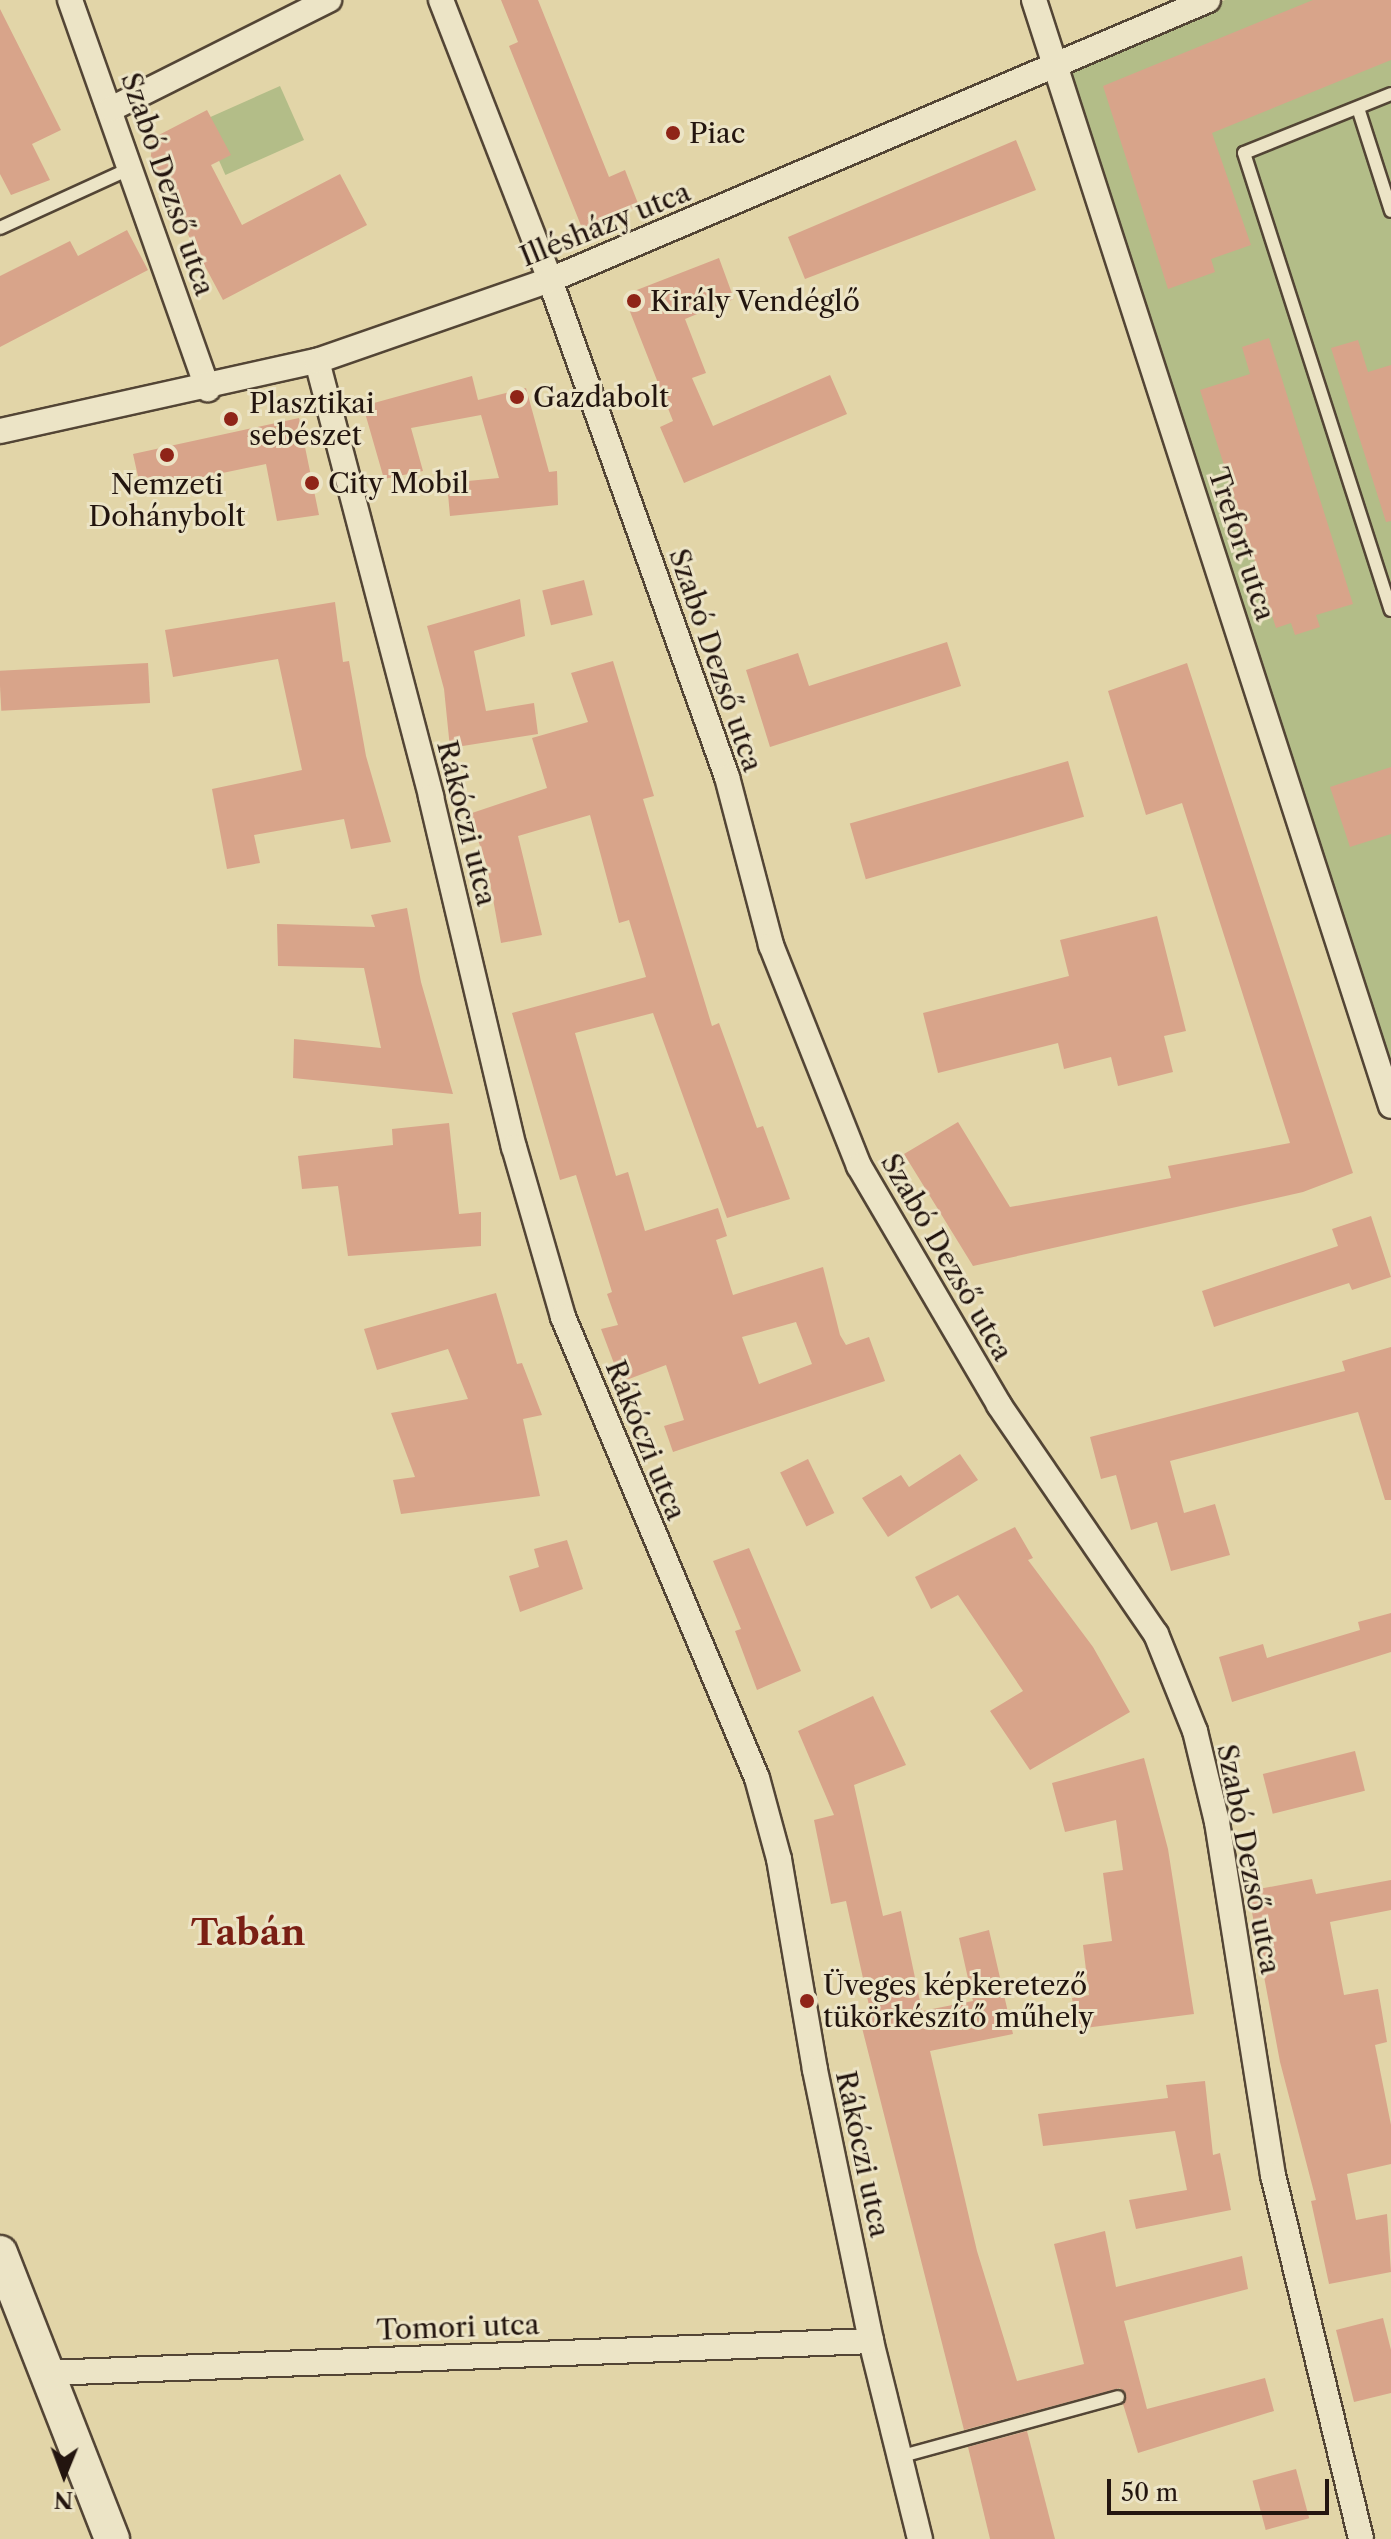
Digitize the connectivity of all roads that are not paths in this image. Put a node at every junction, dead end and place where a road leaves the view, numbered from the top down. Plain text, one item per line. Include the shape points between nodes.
1 (70, 0) edge
2 (329, 0) edge
3 (441, 0) edge
4 (1034, 0) edge
5 (1208, 0) edge
6 (1056, 68) junction
7 (1391, 94) edge
8 (1358, 108) junction
9 (111, 109) junction
10 (133, 167) junction
11 (1391, 211) edge
12 (0, 228) edge
13 (550, 280) junction
14 (317, 361) junction
15 (208, 389) junction
16 (0, 431) edge
17 (1391, 610) edge
18 (1391, 1106) edge
19 (0, 2253) edge
20 (871, 2341) junction
21 (47, 2373) junction
22 (1118, 2397) dead end
23 (899, 2457) junction
24 (112, 2539) edge
25 (920, 2539) edge
26 (1361, 2539) edge

1 - 9 street, Szabó Dezső utca
2 - 9 street
3 - 13 street, Szabó Dezső utca
4 - 6 street, Trefort utca
5 - 6 street, Illésházy utca
6 - 13 street, Illésházy utca
6 - 18 street, Trefort utca
7 - 8 lane
8 - 11 lane
8 - 17 lane via 1244,153
9 - 10 street, Szabó Dezső utca
10 - 12 lane
10 - 15 street, Szabó Dezső utca
13 - 14 street, Illésházy utca
13 - 26 street, Szabó Dezső utca via 727,777 771,945 859,1166 999,1405 1156,1634 1195,1731 1217,1822 1273,2175
14 - 15 street, Illésházy utca
14 - 20 street, Rákóczi utca via 431,797 514,1147 563,1317 757,1778 779,1859 815,2070
15 - 16 street, Illésházy utca
19 - 21 main road
20 - 21 street, Tomori utca
20 - 23 street, Rákóczi utca
21 - 24 main road
22 - 23 lane
23 - 25 street, Rákóczi utca

